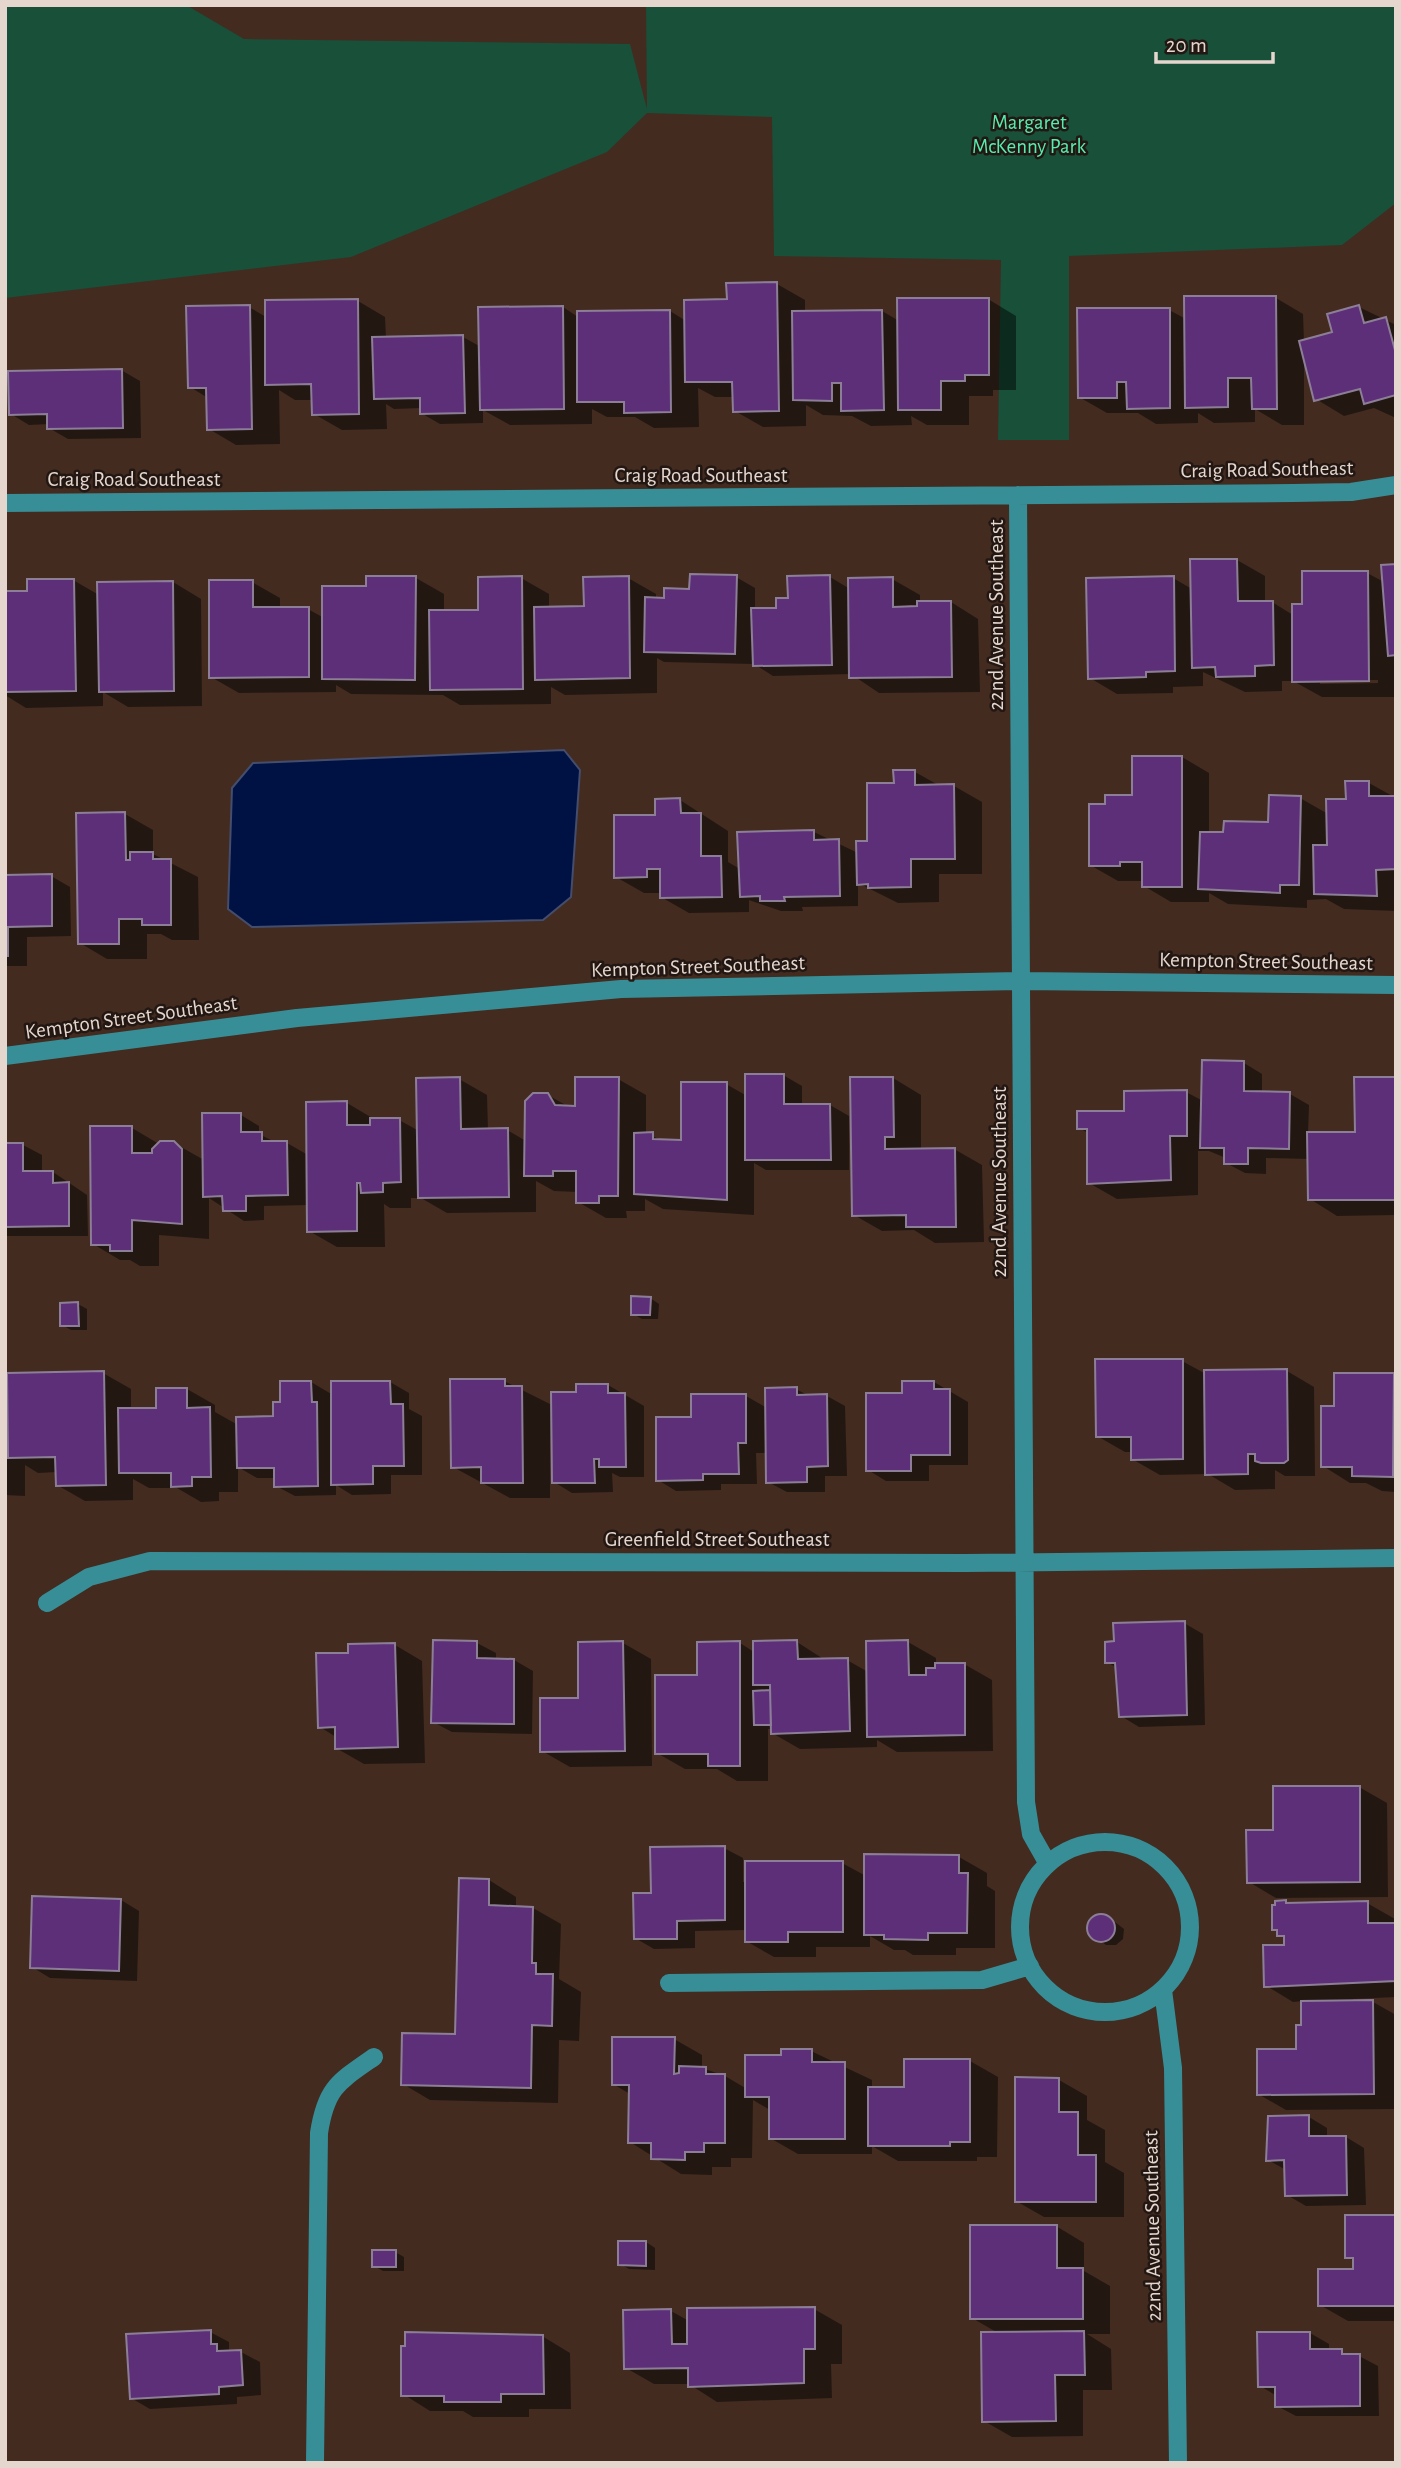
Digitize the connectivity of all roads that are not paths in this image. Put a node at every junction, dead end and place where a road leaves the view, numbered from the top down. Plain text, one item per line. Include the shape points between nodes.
1 (1396, 485) edge
2 (1018, 495) junction
3 (5, 503) edge
4 (1023, 981) junction
5 (1396, 985) edge
6 (5, 1056) edge
7 (1396, 1558) edge
8 (1024, 1561) junction
9 (47, 1603) dead end
10 (1048, 1864) junction
11 (1030, 1966) junction
12 (669, 1983) dead end
13 (1163, 1990) junction
14 (374, 2057) dead end
15 (316, 2463) edge
16 (1178, 2463) edge

1 - 2 street, Craig Road Southeast via 1339,492
2 - 3 street, Craig Road Southeast
2 - 4 street, 22nd Avenue Southeast
4 - 5 street, Kempton Street Southeast
4 - 6 street, Kempton Street Southeast via 621,989 297,1018
4 - 8 street, 22nd Avenue Southeast
7 - 8 street, Greenfield Street Southeast
8 - 9 street, Greenfield Street Southeast via 150,1561 89,1577
8 - 10 street, 22nd Avenue Southeast via 1026,1802 1031,1834
10 - 11 street via 1033,1881 1020,1923
10 - 13 street via 1066,1851 1109,1842 1141,1850 1168,1869 1181,1887 1190,1931 1177,1973
11 - 12 street via 982,1980
11 - 13 street via 1051,1992 1079,2008 1101,2012 1144,2003
13 - 16 street, 22nd Avenue Southeast via 1173,2068
14 - 15 street via 335,2085 322,2112

